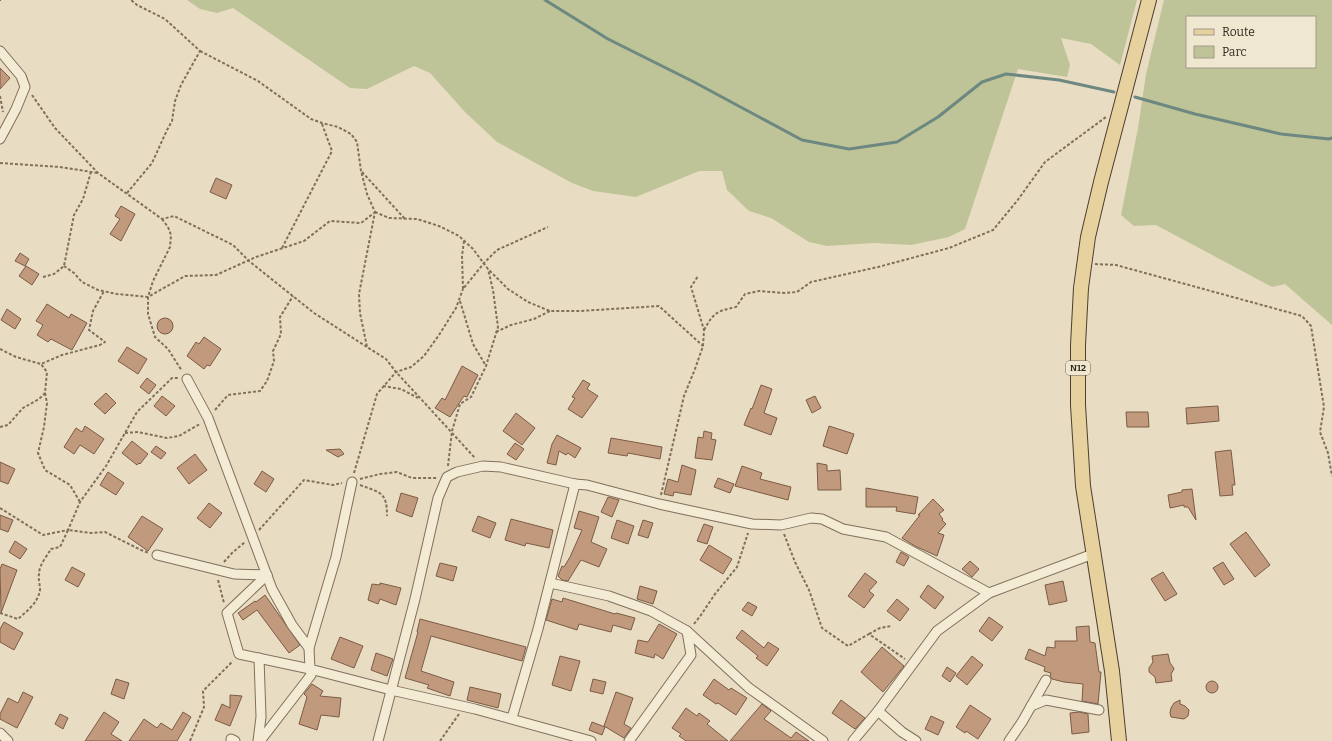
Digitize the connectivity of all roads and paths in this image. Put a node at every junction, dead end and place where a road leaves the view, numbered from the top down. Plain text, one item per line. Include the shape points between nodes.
1 (131, 0) edge
2 (1149, 0) edge
3 (0, 51) edge
4 (200, 51) junction
5 (25, 87) junction
6 (1121, 106) junction
7 (322, 124) junction
8 (0, 139) edge
9 (0, 163) edge
10 (361, 171) junction
11 (91, 172) junction
12 (98, 173) junction
13 (127, 193) junction
14 (375, 212) junction
15 (162, 219) junction
16 (405, 219) junction
17 (548, 227) dead end
18 (464, 241) junction
19 (281, 249) junction
20 (249, 261) junction
21 (484, 263) junction
22 (1084, 263) junction
23 (64, 266) junction
24 (488, 269) junction
25 (698, 276) dead end
26 (43, 277) dead end
27 (464, 289) junction
28 (104, 291) junction
29 (293, 296) junction
30 (148, 297) junction
31 (459, 300) junction
32 (550, 311) junction
33 (704, 330) junction
34 (496, 332) junction
35 (702, 346) junction
36 (368, 347) junction
37 (0, 349) edge
38 (41, 364) junction
39 (486, 366) junction
40 (396, 372) junction
41 (187, 379) junction
42 (383, 386) junction
43 (45, 393) junction
44 (420, 399) junction
45 (208, 418) junction
46 (0, 427) edge
47 (125, 432) junction
48 (452, 432) junction
49 (483, 466) junction
50 (1332, 476) edge
51 (447, 477) junction
52 (352, 482) junction
53 (575, 484) junction
54 (80, 502) junction
55 (659, 504) junction
56 (0, 508) edge
57 (387, 516) dead end
58 (752, 524) junction
59 (781, 525) junction
60 (68, 530) junction
61 (253, 536) junction
62 (1093, 554) junction
63 (157, 555) joint
64 (215, 569) junction
65 (267, 575) junction
66 (550, 583) junction
67 (989, 593) junction
68 (0, 613) edge
69 (227, 613) junction
70 (891, 626) dead end
71 (687, 631) junction
72 (869, 634) junction
73 (309, 648) junction
74 (239, 654) junction
75 (259, 658) junction
76 (912, 665) junction
77 (310, 669) junction
78 (1046, 680) dead end
79 (391, 690) junction
80 (1031, 706) junction
81 (465, 707) junction
82 (878, 710) junction
83 (1099, 710) dead end
84 (512, 718) junction
85 (0, 733) edge
86 (8, 741) edge
87 (190, 741) edge
88 (259, 741) edge
89 (378, 741) edge
90 (440, 741) edge
91 (591, 741) edge
92 (629, 741) edge
93 (823, 741) edge
94 (853, 741) edge
95 (916, 741) edge
96 (1009, 741) edge
97 (1119, 741) edge

1 - 4 path via 165,19
2 - 6 main road, N12
3 - 5 street via 20,76
4 - 7 path via 258,81 310,119
4 - 13 path via 181,85 172,121 152,163
5 - 8 street
5 - 12 path via 55,128
6 - 22 main road, N12 via 1088,237
6 - 33 path via 1045,162 993,230 949,248 811,282 797,292 759,291 745,294 736,307 720,311 710,318
7 - 10 path via 338,127 351,134 357,142
7 - 19 path via 332,151
9 - 11 path
10 - 14 path
10 - 16 path
11 - 12 path
11 - 23 path via 83,199 74,215
12 - 13 path
13 - 15 path
14 - 16 path via 389,218
14 - 19 path via 361,223 330,221 304,241
14 - 36 path via 359,294 360,313
15 - 20 path via 174,216 233,246
15 - 30 path via 171,236 170,247
16 - 18 path via 417,219 438,226
17 - 21 path via 497,250
18 - 21 path
18 - 27 path
19 - 20 path
20 - 29 path
20 - 30 path via 216,275 185,276
21 - 24 path
21 - 27 path
22 - 50 path via 1116,265 1302,316 1311,326 1324,407 1320,432 1328,453
22 - 62 main road, N12 via 1078,345 1078,405 1083,486
23 - 26 path via 54,274
23 - 28 path via 82,282
24 - 32 path via 508,289 528,302
24 - 34 path via 498,327
25 - 33 path via 691,287
27 - 31 path
28 - 30 path
28 - 38 path via 93,311 89,330 105,342
29 - 36 path via 314,313
29 - 45 path via 280,317 281,334 273,351 274,361 267,380 260,390 228,395
30 - 41 path via 148,314 155,337 168,349
31 - 39 path via 473,344
31 - 40 path via 424,356 411,367
32 - 34 path
32 - 35 path via 659,306
33 - 35 path
34 - 39 path
35 - 55 path via 684,396
36 - 40 path via 386,359
37 - 38 path via 16,357
38 - 43 path via 46,372
39 - 48 path via 471,397 460,404
40 - 42 path
40 - 44 path
41 - 45 street
41 - 47 path via 172,378 137,412
42 - 44 path via 401,389
42 - 52 path via 377,394
43 - 46 path via 23,408 8,425
43 - 54 path via 47,403 38,453 45,470 70,485
44 - 48 path
45 - 47 path via 179,436 167,438
45 - 61 street
47 - 54 path via 106,466
48 - 49 path
48 - 51 path
49 - 51 street
49 - 53 street via 501,467
51 - 52 path via 412,478 397,472
51 - 79 street via 438,498
52 - 57 path via 379,492 387,505
52 - 61 path via 333,485 304,480
52 - 73 street via 336,557
53 - 55 street
53 - 66 street
54 - 60 path
55 - 58 street
56 - 60 path via 43,535
58 - 59 street
58 - 71 path via 737,567
59 - 67 street via 811,518 822,519 843,529 886,537
59 - 72 path via 822,628 848,646
60 - 63 path via 105,532 140,550
60 - 68 path via 60,547 51,549 40,569 40,589 32,607 18,619
61 - 64 path
61 - 65 street
62 - 67 street
62 - 97 main road, N12 via 1112,672
63 - 64 street
64 - 65 street via 234,574
64 - 69 path
65 - 69 street
65 - 73 street via 292,625
66 - 71 street via 609,596 651,611
66 - 84 street
67 - 76 street via 937,631
69 - 74 street
70 - 72 path
71 - 92 street via 690,655
71 - 93 street via 749,688
72 - 76 path
73 - 77 street
74 - 75 street
74 - 87 path via 203,691 204,707
75 - 77 street
75 - 88 street
76 - 82 street
77 - 79 street
77 - 88 street via 311,675
78 - 80 street
79 - 81 street
79 - 89 street
80 - 83 street via 1046,700
80 - 96 street
81 - 84 street
81 - 90 path
82 - 94 street
82 - 95 street
84 - 91 street
85 - 86 street

